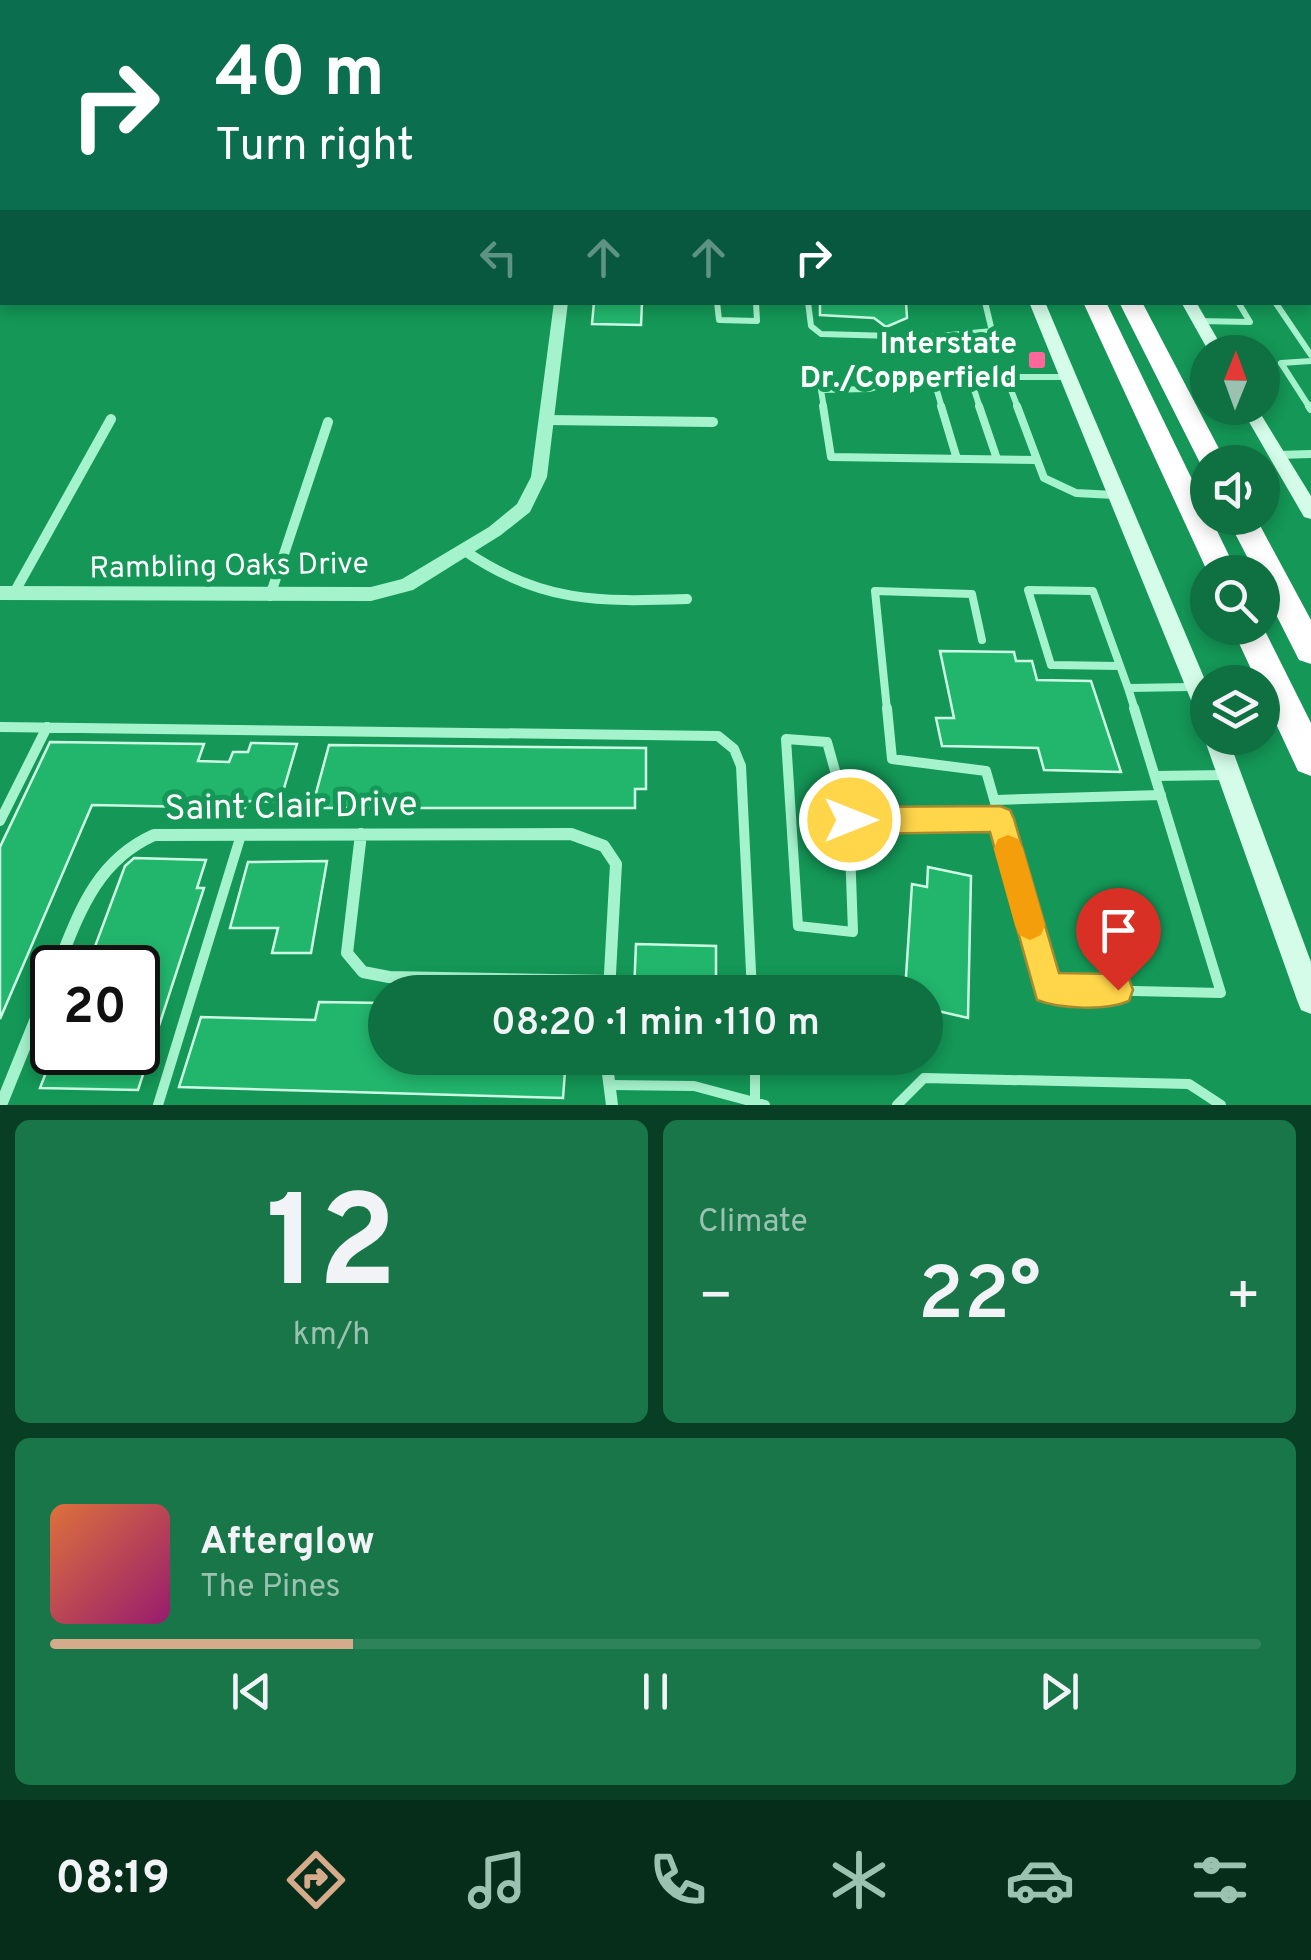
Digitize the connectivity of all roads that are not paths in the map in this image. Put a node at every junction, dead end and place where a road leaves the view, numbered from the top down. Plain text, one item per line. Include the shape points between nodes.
1 (561, 305) edge
2 (718, 305) edge
3 (756, 305) edge
4 (808, 305) edge
5 (986, 305) edge
6 (1038, 305) edge
7 (1095, 305) edge
8 (1132, 305) edge
9 (1190, 305) edge
10 (1240, 305) edge
11 (1277, 305) edge
12 (1198, 321) junction
13 (1207, 335) edge
14 (1311, 358) edge
15 (934, 377) junction
16 (970, 377) junction
17 (1006, 377) junction
18 (1070, 377) junction
19 (1311, 409) edge
20 (111, 419) dead end
21 (547, 420) junction
22 (328, 422) dead end
23 (713, 422) dead end
24 (1204, 445) edge
25 (1280, 454) edge
26 (1311, 454) edge
27 (957, 459) junction
28 (1280, 459) edge
29 (997, 460) junction
30 (1036, 460) junction
31 (1118, 496) junction
32 (1311, 512) edge
33 (1251, 535) edge
34 (465, 551) junction
35 (1214, 555) edge
36 (7, 593) edge
37 (270, 597) junction
38 (688, 598) dead end
39 (982, 640) dead end
40 (1256, 645) edge
41 (1311, 651) edge
42 (1120, 666) junction
43 (1190, 672) edge
44 (1190, 687) edge
45 (1128, 688) junction
46 (0, 727) edge
47 (47, 727) junction
48 (1223, 755) edge
49 (1311, 760) edge
50 (1231, 775) junction
51 (1155, 776) junction
52 (1161, 795) junction
53 (995, 800) junction
54 (1000, 819) junction
55 (0, 820) edge
56 (850, 820) junction
57 (361, 834) junction
58 (242, 836) junction
59 (67, 945) edge
60 (412, 975) edge
61 (610, 975) edge
62 (751, 975) edge
63 (1311, 1000) edge
64 (30, 1033) edge
65 (609, 1075) edge
66 (757, 1075) edge
67 (610, 1085) junction
68 (760, 1104) edge
69 (1, 1105) edge
70 (158, 1105) edge
71 (612, 1105) edge
72 (897, 1105) edge
73 (1221, 1105) edge

1 - 21 street, Rambling Oaks Drive
2 - 3 lane via 718,320 757,321
4 - 5 lane via 820,334 929,338 992,331
6 - 18 main road
7 - 35 highway
8 - 24 highway
9 - 12 main road
10 - 12 lane via 1250,322
11 - 14 lane
12 - 13 main road
14 - 19 lane via 1281,363
15 - 16 lane
15 - 27 lane
15 - 27 lane via 870,390 821,390 831,457
16 - 17 lane
16 - 29 lane
17 - 18 lane
17 - 30 lane
18 - 31 main road
20 - 36 street
21 - 23 street
21 - 34 street, Rambling Oaks Drive via 532,497
22 - 37 street
25 - 26 lane
27 - 29 lane
28 - 32 main road
29 - 30 lane
30 - 31 lane via 1056,486
31 - 43 main road
33 - 41 highway
34 - 37 street, Rambling Oaks Drive via 407,585 372,594
34 - 38 street via 520,588 552,598
36 - 37 street, Rambling Oaks Drive
39 - 53 lane via 972,594 874,591 892,759 986,771
40 - 49 highway
42 - 42 lane via 1093,590 1028,590 1051,665
42 - 45 lane
44 - 45 lane
45 - 51 lane
46 - 47 lane
47 - 55 lane
47 - 62 lane via 718,736 741,766
48 - 50 main road
50 - 51 lane
50 - 63 main road
51 - 52 lane
52 - 53 lane
52 - 54 lane via 1222,993 1048,988
53 - 54 lane
54 - 56 lane
56 - 56 lane via 853,932 798,926 786,740 827,742
57 - 58 street, Saint Clair Drive
57 - 60 street via 347,953 363,972
57 - 61 street, Saint Clair Drive via 571,834 598,840 616,864
58 - 59 street, Saint Clair Drive via 154,835 119,852 89,891
58 - 70 lane
64 - 69 street
65 - 67 street
66 - 68 lane
67 - 68 lane via 694,1086
67 - 71 street
72 - 73 lane via 924,1078 1188,1084

